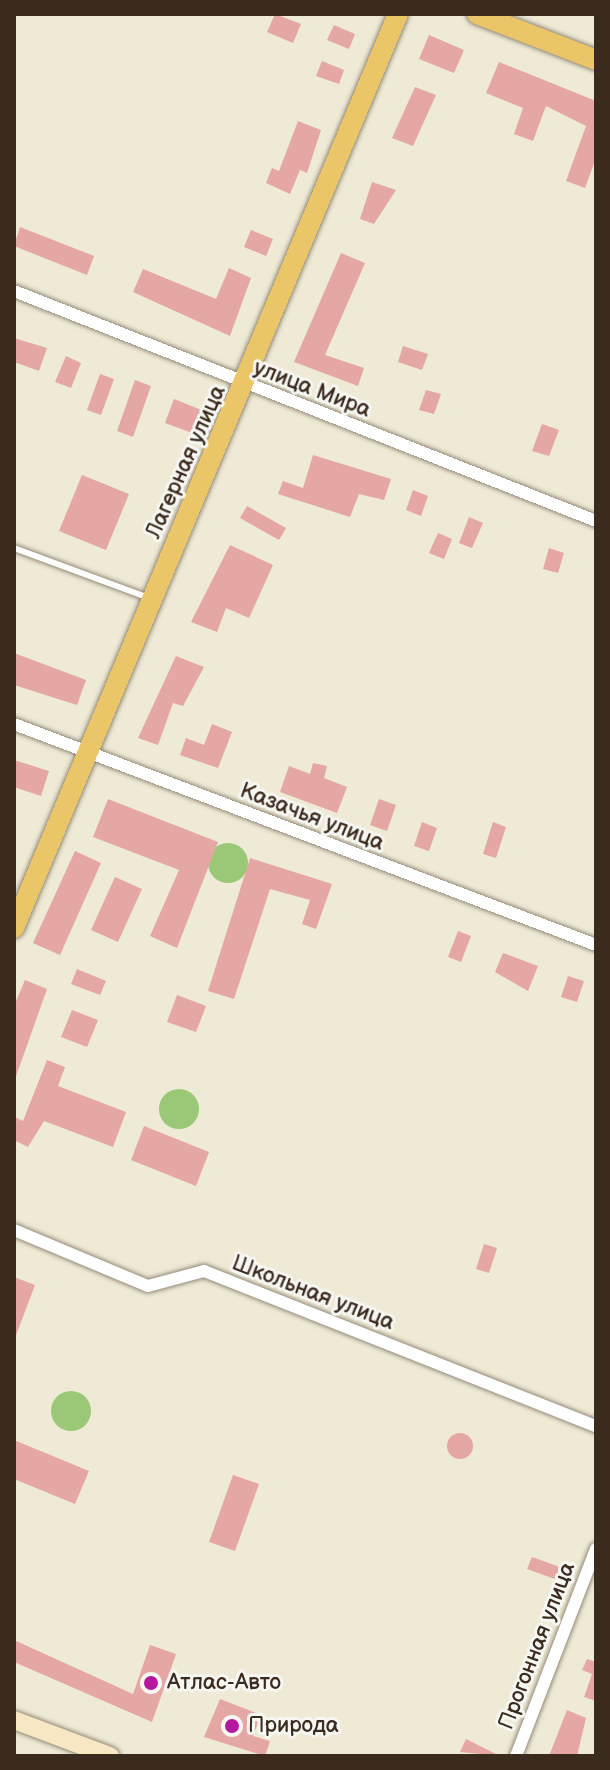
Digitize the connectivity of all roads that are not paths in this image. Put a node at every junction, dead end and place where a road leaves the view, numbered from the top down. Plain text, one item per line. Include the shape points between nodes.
1 (398, 14) edge
2 (477, 14) edge
3 (596, 60) edge
4 (14, 291) edge
5 (246, 384) junction
6 (596, 521) edge
7 (14, 548) edge
8 (153, 599) junction
9 (14, 724) edge
10 (90, 755) junction
11 (14, 928) edge
12 (596, 945) edge
13 (14, 1230) edge
14 (596, 1426) edge
15 (596, 1549) edge
16 (14, 1720) edge
17 (110, 1756) edge
18 (516, 1756) edge

1 - 5 main road, Лагерная улица
2 - 3 main road
4 - 5 street, улица Мира
5 - 6 street, улица Мира
5 - 8 main road, Лагерная улица
7 - 8 lane
8 - 10 main road, Лагерная улица
9 - 10 street, Казачья улица
10 - 11 main road, Лагерная улица
10 - 12 street, Казачья улица
13 - 14 street, Школьная улица via 148,1286 204,1271
15 - 18 street, Прогонная улица
16 - 17 street

